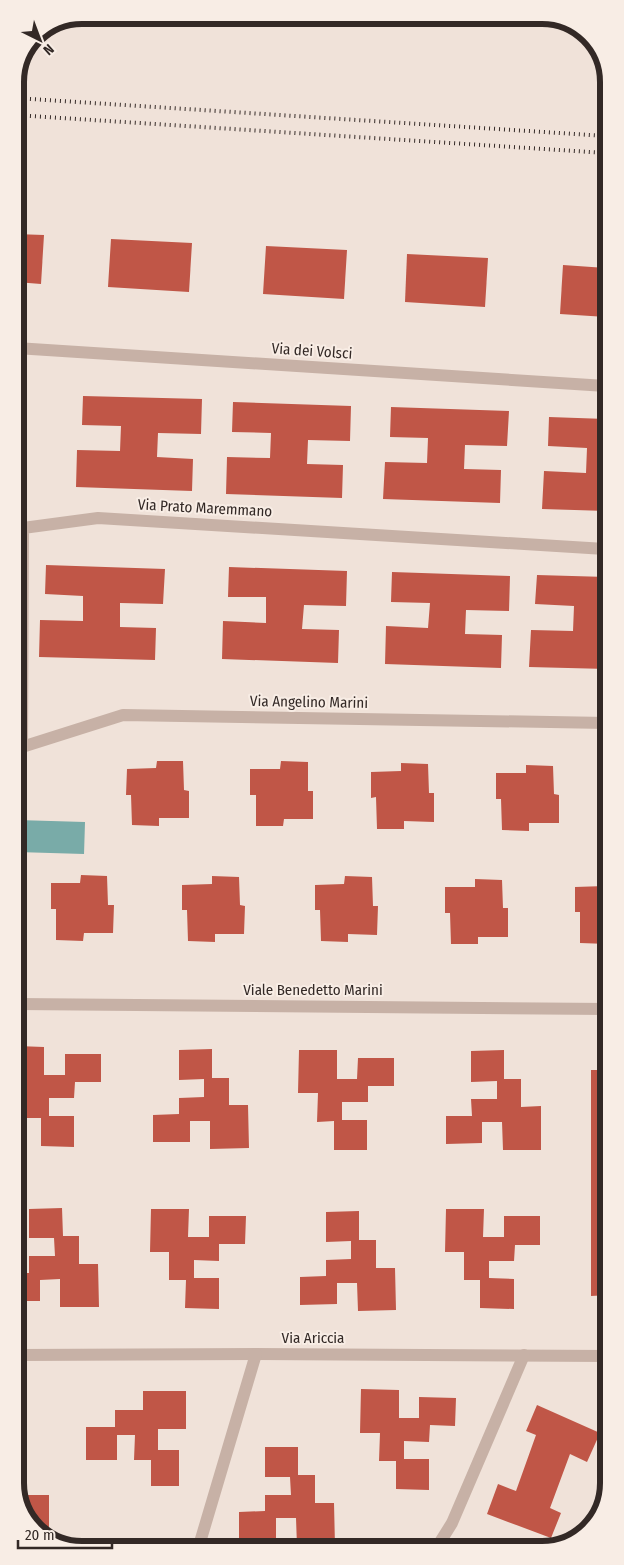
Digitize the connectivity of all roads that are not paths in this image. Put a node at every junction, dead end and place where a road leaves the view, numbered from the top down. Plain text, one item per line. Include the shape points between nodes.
1 (24, 349) edge
2 (600, 386) edge
3 (24, 528) edge
4 (600, 549) edge
5 (600, 723) edge
6 (24, 748) edge
7 (24, 1004) edge
8 (600, 1009) edge
9 (256, 1354) junction
10 (524, 1354) junction
11 (24, 1355) edge
12 (600, 1356) edge
13 (200, 1541) edge
14 (441, 1541) edge

1 - 2 street, Via dei Volsci
3 - 4 street, Via Prato Maremmano via 98,518
5 - 6 street, Via Angelino Marini via 123,715
7 - 8 street, Viale Benedetto Marini
9 - 10 street, Via Ariccia
9 - 11 street, Via Ariccia
9 - 13 street
10 - 12 street, Via Ariccia
10 - 14 street via 452,1523

